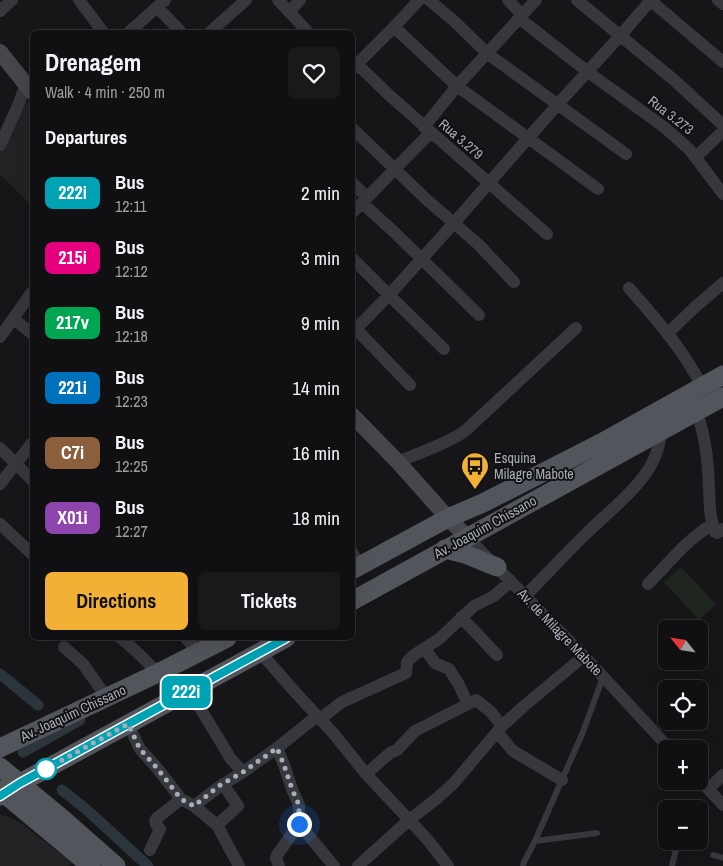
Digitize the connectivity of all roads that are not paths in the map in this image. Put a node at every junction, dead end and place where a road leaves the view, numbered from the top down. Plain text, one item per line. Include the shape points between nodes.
1 (12, 0) edge
2 (79, 0) edge
3 (246, 0) edge
4 (278, 0) edge
5 (300, 0) edge
6 (419, 0) edge
7 (428, 0) edge
8 (508, 0) edge
9 (536, 0) edge
10 (577, 0) edge
11 (650, 0) edge
12 (718, 0) edge
13 (161, 3) edge
14 (723, 4) edge
15 (0, 11) edge
16 (289, 12) junction
17 (521, 17) junction
18 (394, 27) junction
19 (102, 30) edge
20 (131, 30) edge
21 (180, 30) edge
22 (212, 30) edge
23 (306, 30) edge
24 (620, 36) junction
25 (0, 52) edge
26 (488, 54) junction
27 (723, 62) edge
28 (355, 67) edge
29 (588, 72) junction
30 (457, 86) junction
31 (29, 88) edge
32 (558, 104) junction
33 (723, 125) edge
34 (428, 129) junction
35 (355, 131) edge
36 (723, 131) edge
37 (529, 137) junction
38 (0, 145) edge
39 (626, 154) dead end
40 (696, 157) junction
41 (395, 168) junction
42 (489, 183) junction
43 (355, 187) edge
44 (598, 189) dead end
45 (723, 194) edge
46 (365, 200) junction
47 (355, 210) edge
48 (454, 223) junction
49 (547, 234) dead end
50 (421, 259) junction
51 (355, 261) edge
52 (514, 282) dead end
53 (723, 283) edge
54 (629, 288) dead end
55 (30, 295) edge
56 (388, 295) junction
57 (478, 315) dead end
58 (14, 319) junction
59 (355, 328) edge
60 (576, 328) dead end
61 (355, 330) edge
62 (30, 332) edge
63 (667, 334) junction
64 (0, 337) edge
65 (444, 349) dead end
66 (723, 376) edge
67 (410, 385) dead end
68 (702, 387) junction
69 (723, 397) edge
70 (696, 412) junction
71 (355, 418) edge
72 (661, 431) junction
73 (30, 446) edge
74 (0, 448) edge
75 (398, 462) junction
76 (17, 464) junction
77 (30, 478) edge
78 (0, 484) edge
79 (448, 518) junction
80 (0, 524) edge
81 (718, 526) edge
82 (467, 537) junction
83 (445, 549) junction
84 (30, 552) edge
85 (355, 562) edge
86 (497, 567) junction
87 (511, 581) junction
88 (648, 584) dead end
89 (525, 596) junction
90 (355, 599) edge
91 (461, 617) junction
92 (123, 640) edge
93 (188, 640) edge
94 (223, 640) edge
95 (282, 640) edge
96 (64, 646) dead end
97 (425, 649) junction
98 (198, 652) junction
99 (260, 652) junction
100 (497, 655) dead end
101 (584, 656) junction
102 (158, 673) junction
103 (603, 677) junction
104 (189, 690) junction
105 (106, 698) junction
106 (468, 704) junction
107 (318, 718) junction
108 (128, 724) junction
109 (500, 729) junction
110 (662, 740) edge
111 (0, 748) edge
112 (277, 748) junction
113 (0, 767) edge
114 (243, 772) junction
115 (366, 774) junction
116 (723, 775) edge
117 (562, 780) junction
118 (223, 784) junction
119 (708, 789) joint
120 (6, 791) edge
121 (181, 799) junction
122 (723, 805) edge
123 (194, 806) junction
124 (409, 820) junction
125 (299, 824) junction
126 (217, 825) junction
127 (597, 833) dead end
128 (535, 841) junction
129 (150, 850) dead end
130 (676, 850) edge
131 (713, 855) dead end
132 (723, 858) edge
133 (83, 864) edge
134 (116, 866) edge
135 (238, 866) edge
136 (279, 866) edge
137 (334, 866) edge
138 (358, 866) edge
139 (448, 866) edge
140 (523, 866) edge
141 (672, 866) edge

1 - 15 street
2 - 19 street
3 - 22 street
4 - 16 street
5 - 16 street
6 - 18 street
7 - 26 street
8 - 17 street, Rua 3.273
9 - 17 street
10 - 24 street
11 - 24 street
11 - 27 street
12 - 14 street
13 - 20 street
13 - 21 street
16 - 23 street
17 - 26 street
17 - 29 street, Rua 3.273
18 - 28 street
18 - 30 street
24 - 29 street
24 - 33 street
25 - 31 street
26 - 30 street
26 - 32 street
28 - 34 street, Rua 3.279
29 - 32 street
29 - 40 street, Rua 3.273 via 664,127
30 - 34 street
30 - 37 street
31 - 38 street
32 - 37 street
32 - 39 street
34 - 41 street
34 - 42 street, Rua 3.279
35 - 41 street
36 - 40 street
37 - 42 street
37 - 44 street
40 - 45 street, Rua 3.273
41 - 46 street
41 - 48 street
42 - 48 street
42 - 49 street, Rua 3.279
43 - 46 street
46 - 47 street
46 - 50 street
48 - 50 street
48 - 52 street
50 - 56 street
50 - 57 street
51 - 56 street
53 - 63 street
54 - 63 street
55 - 58 street
56 - 59 street
56 - 65 street
58 - 62 street
58 - 64 street
60 - 75 street via 465,430 442,444
61 - 67 street
63 - 68 street
66 - 68 main road, Av. Joaquim Chissano
68 - 79 main road, Av. Joaquim Chissano via 601,443
69 - 70 main road, Av. Joaquim Chissano
70 - 72 main road, Av. Joaquim Chissano
70 - 81 street via 704,437 709,511
71 - 75 street, Av. de Milagre Mabote
72 - 82 main road, Av. Joaquim Chissano
72 - 89 street via 657,454 642,478
73 - 76 street
74 - 76 street
75 - 79 street, Av. de Milagre Mabote
76 - 77 street
76 - 78 street
79 - 82 street, Av. de Milagre Mabote
79 - 85 main road, Av. Joaquim Chissano
80 - 84 street
81 - 88 street via 700,532
82 - 83 main road, Av. Joaquim Chissano
82 - 86 street, Av. de Milagre Mabote
83 - 86 main road
83 - 90 main road, Av. Joaquim Chissano
86 - 87 street, Av. de Milagre Mabote
87 - 89 street, Av. de Milagre Mabote
87 - 91 street
89 - 101 street, Av. de Milagre Mabote
91 - 97 street
91 - 100 street
92 - 102 street
93 - 98 street
94 - 98 main road, Av. Joaquim Chissano
95 - 99 main road
96 - 105 street via 83,664
97 - 106 street via 435,663 449,670
97 - 107 street via 407,662 406,673 342,702
98 - 102 main road, Av. Joaquim Chissano
99 - 104 main road
99 - 107 street
101 - 103 street, Av. de Milagre Mabote
101 - 109 street
102 - 105 main road, Av. Joaquim Chissano
103 - 110 street, Av. de Milagre Mabote
103 - 117 lane
104 - 108 main road
104 - 114 street via 231,759
105 - 111 main road, Av. Joaquim Chissano
106 - 109 street via 477,701 490,711
106 - 115 street via 416,730
107 - 112 street
107 - 115 street
108 - 120 main road
108 - 121 street via 140,749
109 - 117 street via 513,751
109 - 124 street via 454,783
112 - 114 street
112 - 125 street via 299,805
113 - 120 main road
114 - 118 street
115 - 124 street
116 - 119 street
117 - 128 lane
118 - 123 street
118 - 126 street via 238,806
119 - 122 street
120 - 133 main road
120 - 134 main road
121 - 123 street
121 - 129 street via 156,819 155,824 160,829
123 - 126 street
124 - 138 street
124 - 139 street
125 - 136 street via 277,855
125 - 137 street
126 - 135 street
127 - 128 lane
128 - 140 lane
130 - 141 lane
131 - 132 lane

